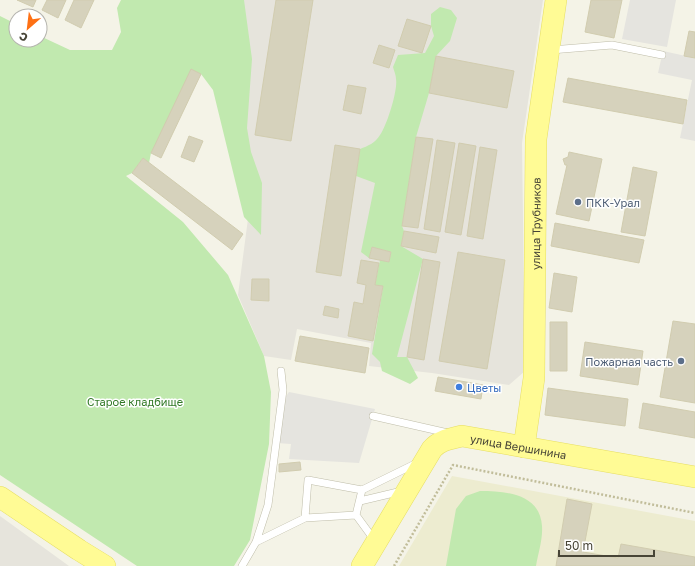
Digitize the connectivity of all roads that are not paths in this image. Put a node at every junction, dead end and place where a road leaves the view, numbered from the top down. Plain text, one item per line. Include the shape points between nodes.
1 (556, 0) edge
2 (549, 50) junction
3 (662, 55) dead end
4 (281, 371) dead end
5 (373, 416) dead end
6 (462, 436) junction
7 (524, 447) junction
8 (426, 458) junction
9 (695, 477) edge
10 (362, 490) junction
11 (407, 490) junction
12 (0, 497) edge
13 (360, 501) junction
14 (356, 515) junction
15 (305, 518) junction
16 (256, 542) junction
17 (375, 542) junction
18 (105, 566) edge
19 (242, 566) edge
20 (362, 566) edge

1 - 2 main road, улица Трубников
2 - 3 lane via 612,45
2 - 7 main road, улица Трубников via 536,139 534,378
4 - 16 lane via 286,391 268,505
5 - 6 lane
6 - 7 main road, улица Вершинина
6 - 8 main road, улица Вершинина via 440,442
7 - 9 main road, улица Вершинина
8 - 10 lane
8 - 11 main road, улица Вершинина
10 - 13 lane
10 - 15 lane via 308,480
11 - 13 lane
11 - 17 main road, улица Вершинина
12 - 18 main road
13 - 14 lane
14 - 15 lane
14 - 17 lane
15 - 16 lane
16 - 19 lane
17 - 20 main road, улица Вершинина

